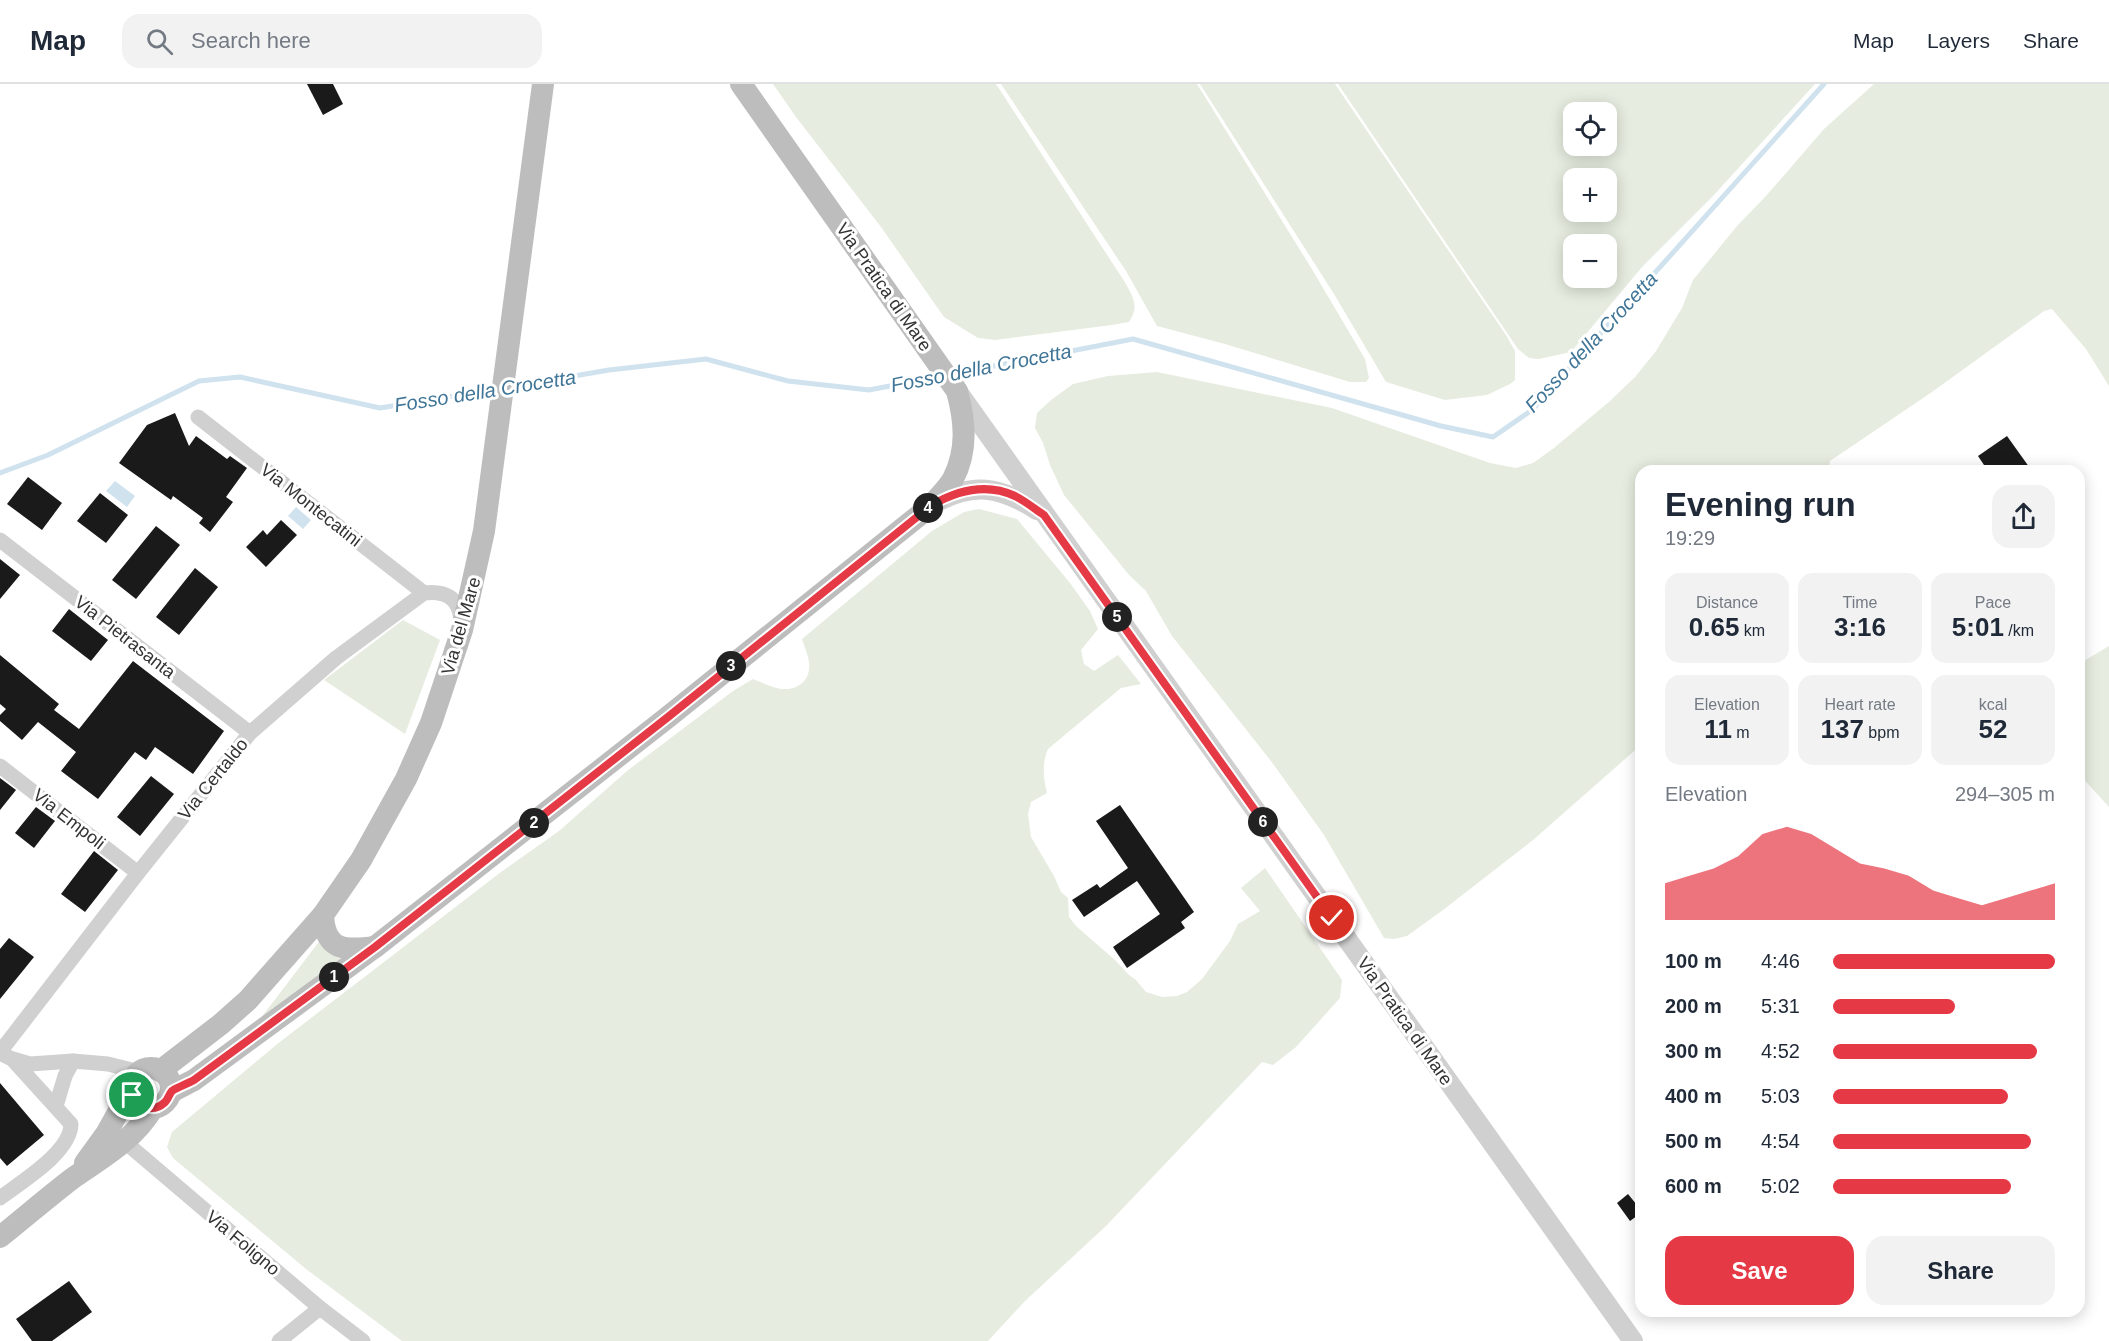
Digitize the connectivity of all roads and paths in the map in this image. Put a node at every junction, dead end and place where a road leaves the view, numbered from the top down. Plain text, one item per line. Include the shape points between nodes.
1 (543, 84) edge
2 (741, 84) edge
3 (957, 391) junction
4 (198, 417) dead end
5 (932, 505) junction
6 (1044, 515) junction
7 (0, 540) edge
8 (424, 593) junction
9 (462, 630) junction
10 (250, 734) junction
11 (0, 766) edge
12 (138, 873) junction
13 (323, 915) junction
14 (375, 947) junction
15 (4, 1055) edge
16 (73, 1061) junction
17 (144, 1077) junction
18 (171, 1092) junction
19 (56, 1106) junction
20 (153, 1108) junction
21 (125, 1142) junction
22 (73, 1178) junction
23 (0, 1198) edge
24 (0, 1238) edge
25 (320, 1308) junction
26 (279, 1341) edge
27 (363, 1341) edge
28 (1633, 1341) edge

1 - 9 main road, Via del Mare via 484,531
2 - 3 main road, Via Pratica di Mare
3 - 5 main road via 965,437 961,458 953,480
3 - 6 street, Via Pratica di Mare
4 - 8 street, Via Montecatini
5 - 6 street via 968,490 990,489 1015,496
5 - 14 main road
6 - 28 street, Via Pratica di Mare
7 - 10 street, Via Pietrasanta
8 - 9 street via 452,596 459,608
8 - 10 street, Via Certaldo via 336,658
9 - 13 main road, Via del Mare via 431,723 406,779 361,860
10 - 12 street, Via Certaldo
11 - 12 street, Via Empoli
12 - 15 street, Via Certaldo
13 - 14 main road via 332,943 345,949
13 - 17 main road, Via del Mare via 248,999 220,1024
14 - 18 main road via 194,1080
15 - 16 street via 30,1064
15 - 19 street
16 - 17 street via 108,1065
16 - 19 street
17 - 18 main road via 169,1080
17 - 20 main road via 132,1095 140,1105
17 - 22 main road
18 - 20 main road via 164,1103
19 - 23 street via 71,1124 62,1149
20 - 21 main road
21 - 22 main road
21 - 25 street, Via Foligno
22 - 24 main road
25 - 26 street
25 - 27 street, Via Foligno

